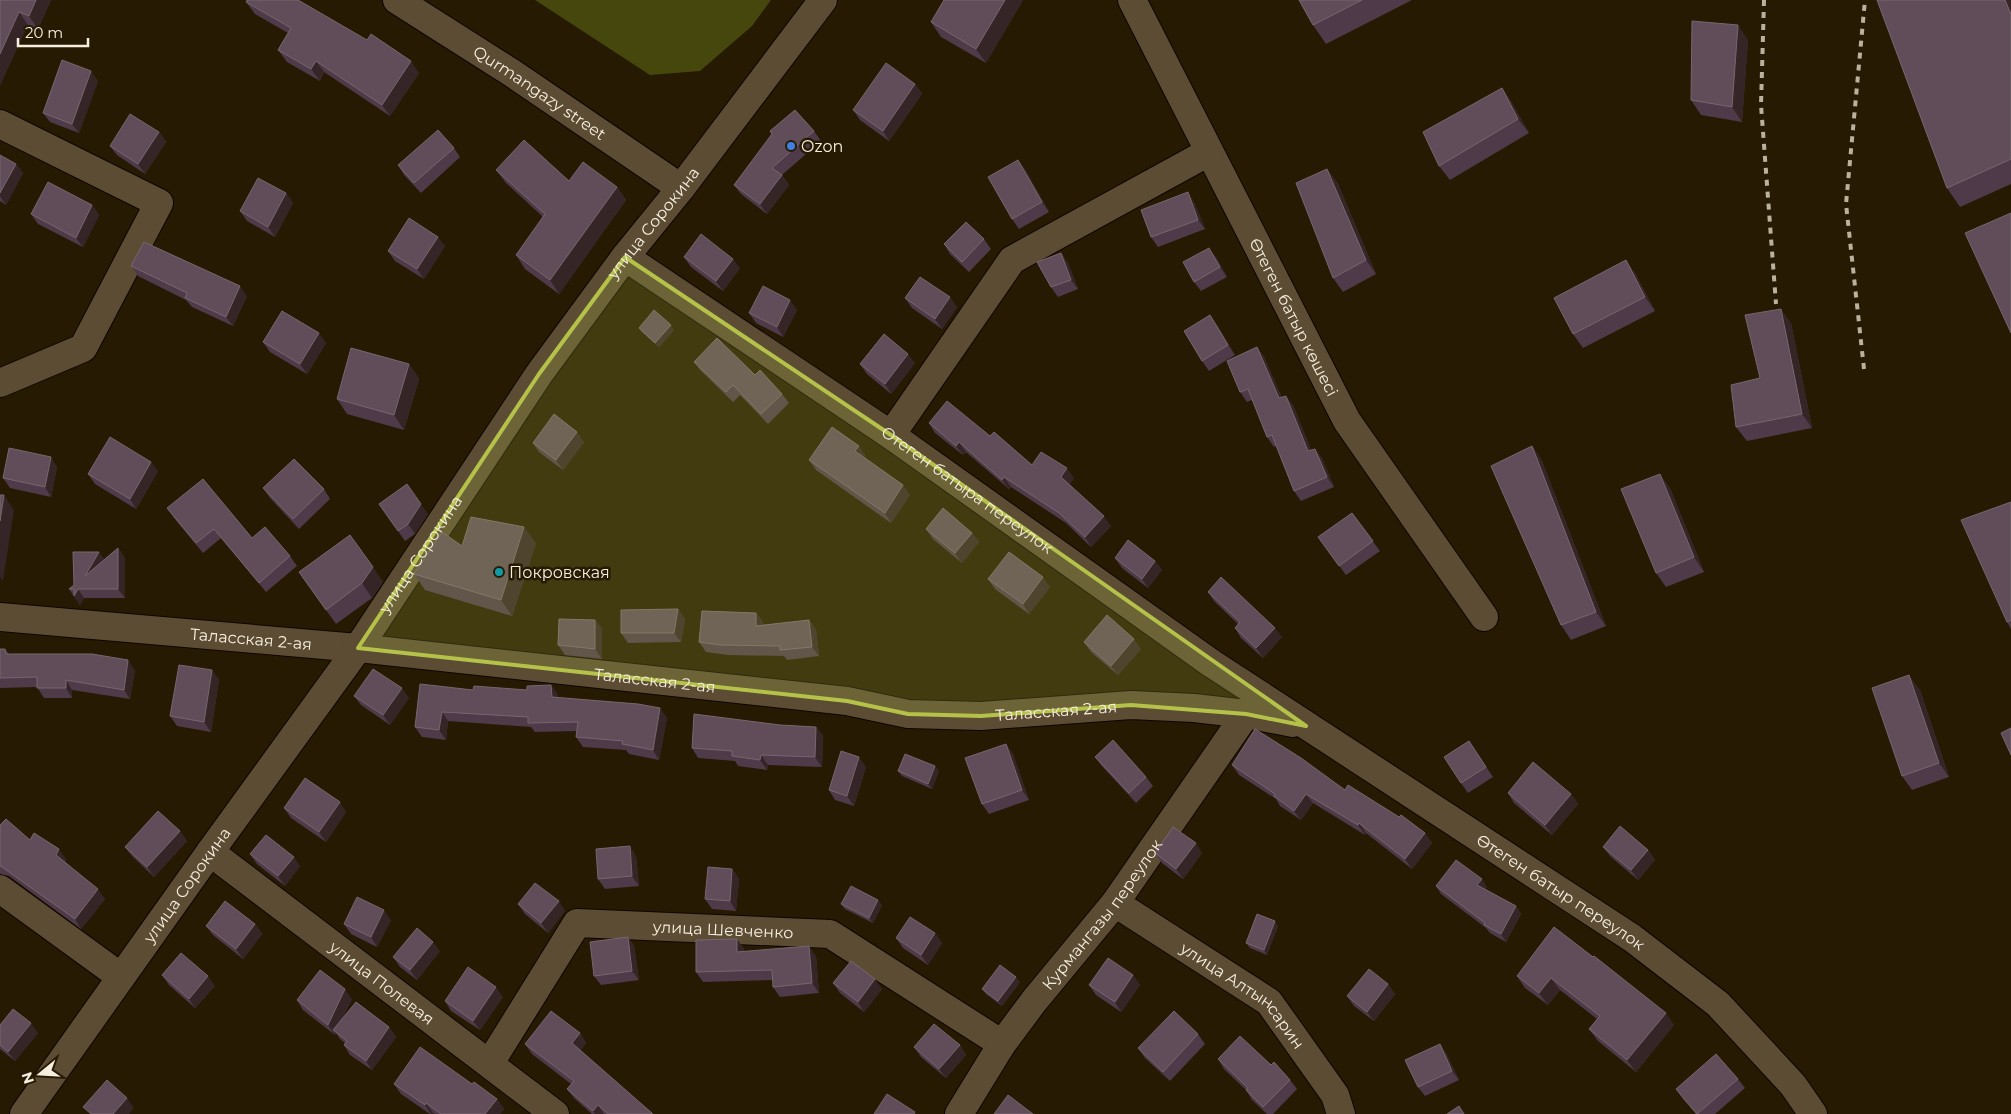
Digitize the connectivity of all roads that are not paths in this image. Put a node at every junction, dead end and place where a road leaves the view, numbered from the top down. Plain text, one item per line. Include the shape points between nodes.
1 (396, 0) edge
2 (823, 0) edge
3 (1132, 0) edge
4 (0, 124) edge
5 (1208, 152) junction
6 (681, 188) junction
7 (625, 257) junction
8 (0, 383) edge
9 (891, 435) junction
10 (0, 617) edge
11 (1484, 617) dead end
12 (358, 648) junction
13 (1246, 714) junction
14 (1306, 726) junction
15 (210, 852) junction
16 (0, 889) edge
17 (1115, 903) junction
18 (121, 977) junction
19 (1002, 1044) junction
20 (490, 1063) junction
21 (24, 1114) edge
22 (555, 1114) edge
23 (959, 1114) edge
24 (1341, 1114) edge
25 (1813, 1114) edge

1 - 6 street, Qurmangazy street via 512,73
2 - 6 street, улица Сорокина
3 - 5 street, Өтеген батыр көшесі
4 - 8 street via 159,203 83,348
5 - 9 street via 1012,260
5 - 11 street, Өтеген батыр көшесі via 1347,421
6 - 7 street, улица Сорокина
7 - 9 street, Отеген батыра переулок
7 - 12 street, улица Сорокина via 539,374
9 - 14 street, Отеген батыра переулок via 1211,663
10 - 12 street, Таласская 2-ая
12 - 13 street, Таласская 2-ая via 847,701 908,714 981,716 1130,705
12 - 15 street, улица Сорокина
13 - 14 street, Таласская 2-ая
13 - 17 street, Курмангазы переулок
14 - 25 street, Өтеген батыр переулок via 1632,938 1718,1004 1792,1085
15 - 18 street, улица Сорокина
15 - 20 street, улица Полевая
16 - 18 street
17 - 19 street, Курмангазы переулок
17 - 24 street, улица Алтынсарин via 1269,1002 1335,1095
18 - 21 street, улица Сорокина
19 - 20 street, улица Шевченко via 830,934 577,923
19 - 23 street, Курмангазы переулок
20 - 22 street, улица Полевая

